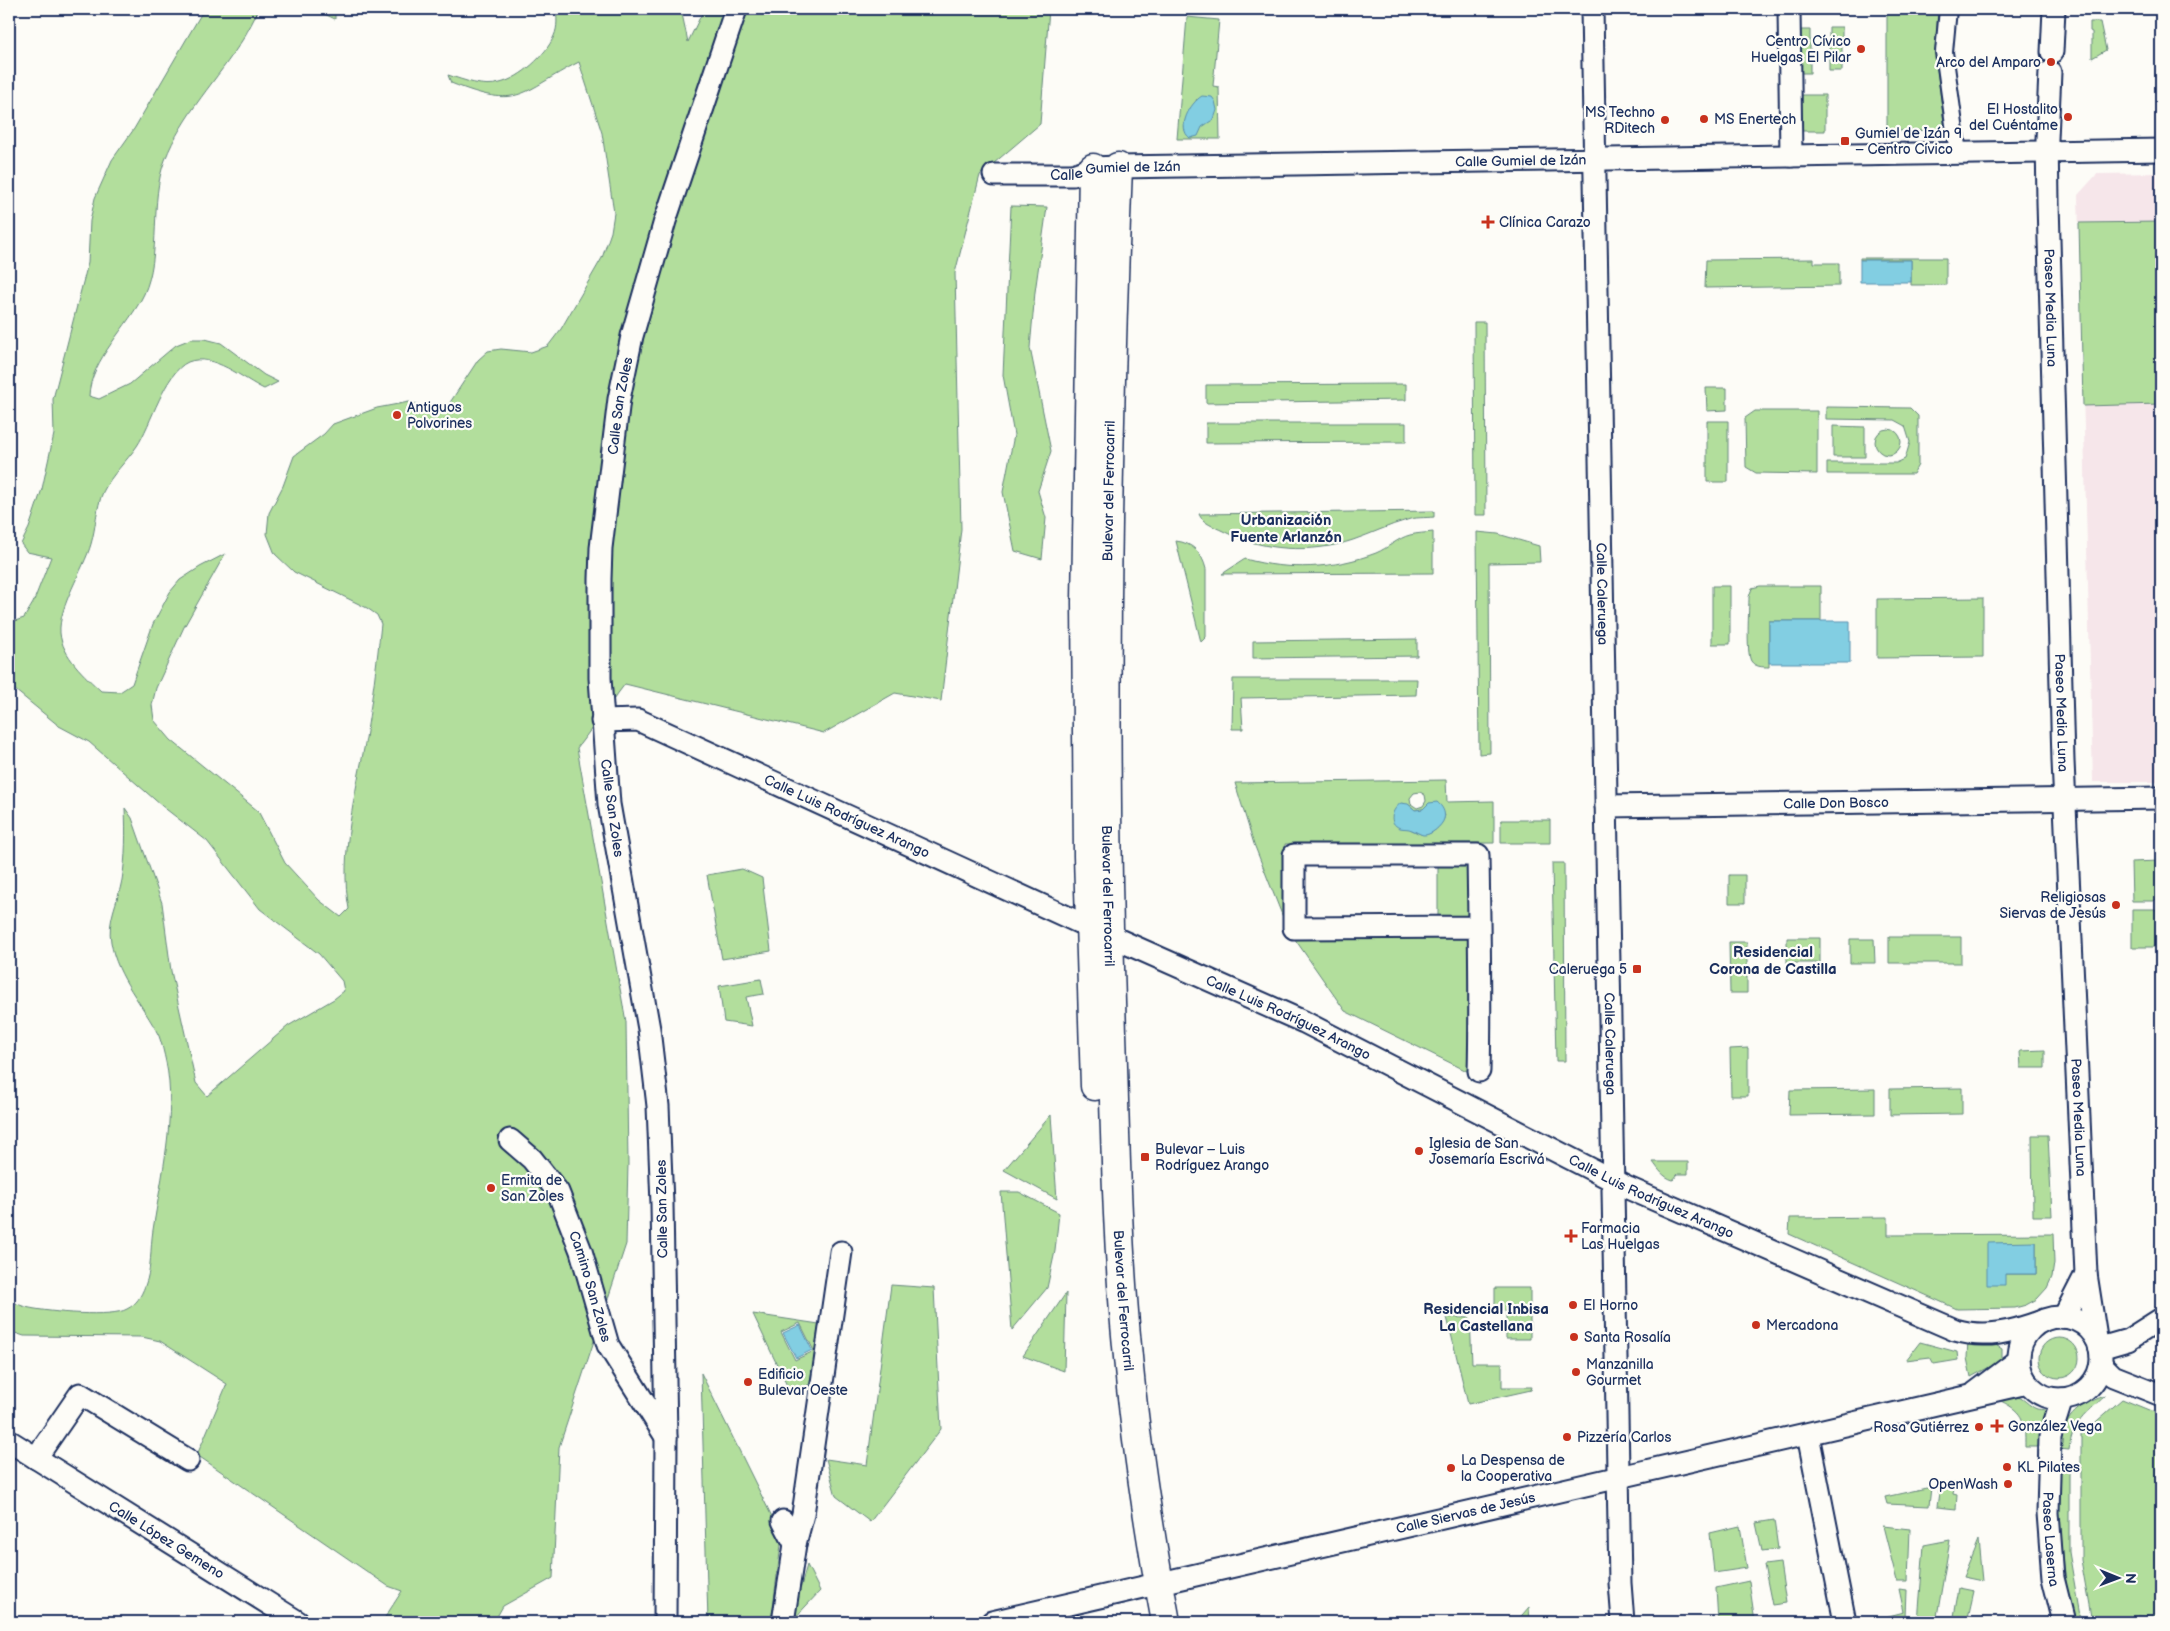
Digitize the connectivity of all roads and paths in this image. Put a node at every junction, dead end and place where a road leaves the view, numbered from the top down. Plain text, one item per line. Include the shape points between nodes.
1 (736, 9) edge
2 (1592, 9) edge
3 (1789, 9) edge
4 (1948, 9) edge
5 (2054, 9) edge
6 (2161, 150) edge
7 (2047, 152) junction
8 (1958, 153) junction
9 (1791, 156) junction
10 (1595, 159) junction
11 (1106, 168) junction
12 (994, 175) dead end
13 (602, 720) junction
14 (2065, 798) junction
15 (2161, 798) edge
16 (1606, 806) junction
17 (1479, 927) junction
18 (1100, 931) junction
19 (1479, 1071) dead end
20 (510, 1140) dead end
21 (1613, 1180) junction
22 (841, 1252) dead end
23 (2086, 1274) junction
24 (2064, 1317) junction
25 (2161, 1319) edge
26 (2042, 1321) junction
27 (2099, 1350) junction
28 (2019, 1360) junction
29 (2028, 1383) junction
30 (2161, 1395) edge
31 (1969, 1398) junction
32 (2062, 1399) junction
33 (1808, 1435) junction
34 (666, 1437) junction
35 (9, 1442) edge
36 (36, 1458) junction
37 (188, 1460) dead end
38 (1619, 1478) junction
39 (783, 1521) dead end
40 (794, 1544) junction
41 (1150, 1586) junction
42 (298, 1622) edge
43 (665, 1622) edge
44 (783, 1622) edge
45 (992, 1622) edge
46 (1147, 1622) edge
47 (1166, 1622) edge
48 (1623, 1622) edge
49 (1845, 1622) edge
50 (2064, 1622) edge

1 - 13 street, Calle San Zoles via 651,267 624,370 601,548
2 - 10 street, Calle Caleruega
3 - 9 street
4 - 8 street via 1944,52
5 - 7 street, Paseo Media Luna
6 - 7 street, Calle Gumiel de Izán
7 - 8 street, Calle Gumiel de Izán
7 - 14 street, Paseo Media Luna
8 - 9 street, Calle Gumiel de Izán
9 - 10 street, Calle Gumiel de Izán
10 - 11 street, Calle Gumiel de Izán
10 - 16 street, Calle Caleruega
11 - 12 street, Calle Gumiel de Izán via 1073,174
11 - 18 main road, Bulevar del Ferrocarril via 1086,602
13 - 18 street, Calle Luis Rodríguez Arango via 638,720
13 - 34 street, Calle San Zoles via 609,804 649,1029 658,1106
14 - 15 street, Calle Don Bosco
14 - 16 street, Calle Don Bosco
14 - 23 street, Paseo Media Luna
16 - 21 street, Calle Caleruega
17 - 17 street via 1478,855 1294,855 1294,928
17 - 19 street
18 - 21 street, Calle Luis Rodríguez Arango via 1304,1022
18 - 41 main road, Bulevar del Ferrocarril via 1102,1228 1110,1348 1123,1467
20 - 34 street, Camino San Zoles via 532,1159 558,1192 581,1251 608,1345
21 - 26 street, Calle Luis Rodríguez Arango via 1955,1330 1989,1335 2013,1332
21 - 38 street, Calle Caleruega
22 - 40 street via 803,1514
23 - 24 street, Paseo Media Luna
23 - 27 street, Paseo Media Luna
24 - 26 street
24 - 27 street via 2082,1324
25 - 27 street via 2128,1340
26 - 28 street via 2025,1337
27 - 30 street via 2113,1376
27 - 32 street via 2096,1377 2090,1386 2080,1394
28 - 29 street
28 - 31 street, Calle Siervas de Jesús
29 - 31 street, Calle Siervas de Jesús
29 - 32 street via 2041,1395
31 - 33 street, Calle Siervas de Jesús
32 - 50 street, Paseo Laserna via 2050,1437 2048,1513 2053,1578
33 - 38 street, Calle Siervas de Jesús
33 - 49 street
34 - 43 street, Calle San Zoles
35 - 36 street, Calle López Gemeno
36 - 37 street via 80,1394
36 - 42 street, Calle López Gemeno
38 - 41 street, Calle Siervas de Jesús
38 - 48 street, Calle Caleruega
39 - 40 street
40 - 44 street
41 - 45 street, Calle Siervas de Jesús
41 - 46 main road, Bulevar del Ferrocarril
41 - 47 main road, Bulevar del Ferrocarril

